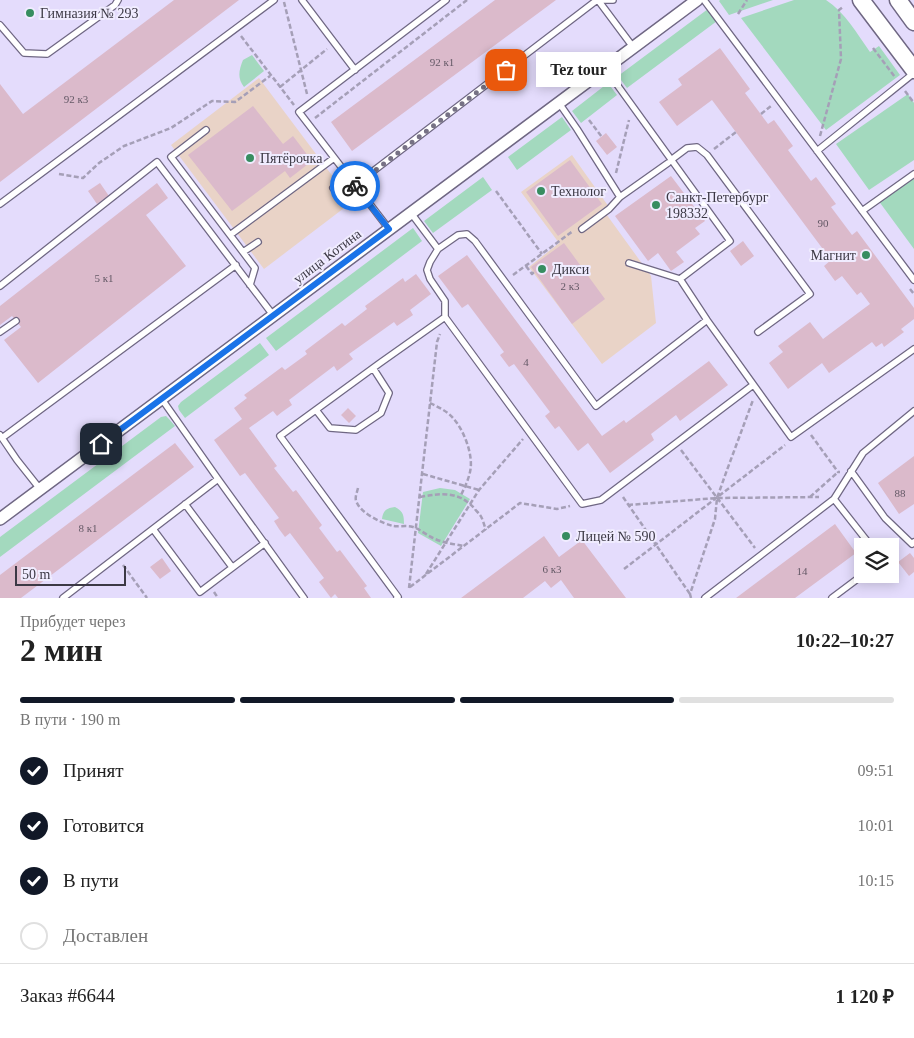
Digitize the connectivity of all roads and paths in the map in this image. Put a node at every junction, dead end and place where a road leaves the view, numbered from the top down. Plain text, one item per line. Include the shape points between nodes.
1 (118, 0) edge
2 (274, 0) edge
3 (284, 0) edge
4 (302, 0) edge
5 (446, 0) edge
6 (466, 0) edge
7 (598, 0) edge
8 (603, 0) edge
9 (612, 0) edge
10 (697, 0) edge
11 (704, 0) edge
12 (747, 0) edge
13 (861, 0) edge
14 (898, 0) edge
15 (843, 7) dead end
16 (738, 14) dead end
17 (914, 22) edge
18 (0, 25) edge
19 (235, 29) junction
20 (335, 43) junction
21 (633, 47) junction
22 (873, 48) dead end
23 (605, 68) junction
24 (301, 70) junction
25 (355, 70) junction
26 (914, 72) edge
27 (270, 76) junction
28 (897, 80) dead end
29 (280, 87) junction
30 (902, 87) dead end
31 (558, 103) junction
32 (914, 103) edge
33 (310, 105) junction
34 (771, 106) dead end
35 (299, 112) junction
36 (631, 113) dead end
37 (761, 114) dead end
38 (590, 120) dead end
39 (308, 123) junction
40 (822, 129) dead end
41 (206, 130) dead end
42 (736, 132) dead end
43 (602, 137) dead end
44 (817, 150) junction
45 (707, 155) junction
46 (334, 158) junction
47 (670, 162) junction
48 (44, 171) junction
49 (914, 174) edge
50 (348, 177) junction
51 (615, 177) dead end
52 (355, 185) junction
53 (333, 188) dead end
54 (496, 191) dead end
55 (620, 197) junction
56 (0, 204) edge
57 (862, 211) junction
58 (411, 213) junction
59 (389, 229) junction
60 (582, 229) joint
61 (230, 235) junction
62 (258, 242) dead end
63 (438, 249) junction
64 (243, 252) junction
65 (542, 254) junction
66 (629, 263) dead end
67 (236, 265) junction
68 (526, 266) junction
69 (534, 272) dead end
70 (680, 279) junction
71 (914, 280) edge
72 (505, 281) junction
73 (0, 286) edge
74 (250, 286) junction
75 (273, 315) junction
76 (445, 317) junction
77 (708, 320) junction
78 (16, 321) dead end
79 (0, 332) edge
80 (758, 332) dead end
81 (914, 349) edge
82 (373, 368) junction
83 (753, 385) junction
84 (162, 398) junction
85 (754, 398) dead end
86 (430, 403) junction
87 (316, 410) junction
88 (914, 411) edge
89 (529, 432) junction
90 (808, 432) dead end
91 (1, 437) edge
92 (788, 443) dead end
93 (685, 455) dead end
94 (851, 471) junction
95 (838, 472) junction
96 (843, 472) dead end
97 (422, 474) junction
98 (218, 479) junction
99 (465, 486) junction
100 (358, 488) dead end
101 (40, 489) junction
102 (479, 490) junction
103 (420, 497) junction
104 (460, 497) junction
105 (819, 497) dead end
106 (718, 498) junction
107 (809, 498) junction
108 (834, 499) junction
109 (625, 500) dead end
110 (185, 504) junction
111 (470, 504) junction
112 (582, 504) junction
113 (628, 505) junction
114 (0, 519) edge
115 (416, 528) junction
116 (152, 530) junction
117 (486, 530) junction
118 (866, 538) edge
119 (265, 543) junction
120 (446, 543) junction
121 (913, 544) edge
122 (656, 545) junction
123 (464, 546) junction
124 (756, 549) dead end
125 (117, 557) junction
126 (232, 568) junction
127 (624, 569) dead end
128 (425, 576) junction
129 (854, 582) edge
130 (691, 596) edge
131 (63, 598) edge
132 (147, 598) edge
133 (304, 598) edge
134 (397, 598) edge
135 (705, 598) edge
136 (832, 598) edge

1 - 18 lane via 47,54 24,53
2 - 19 lane
3 - 24 path
4 - 20 lane
5 - 25 lane
6 - 39 path
7 - 21 lane
7 - 52 lane
8 - 9 lane
10 - 21 street, улица Котина
11 - 44 lane
12 - 16 path
13 - 26 main road
14 - 17 main road
15 - 40 path via 839,10 841,59
19 - 27 path
19 - 48 lane
20 - 24 path
20 - 25 lane
21 - 23 street, улица Котина
22 - 28 path
23 - 31 street, улица Котина
23 - 47 lane
24 - 29 path
24 - 33 path
25 - 33 lane
26 - 44 lane
27 - 29 path
27 - 48 path via 235,102 212,101 171,128 124,146 82,178
29 - 35 path
30 - 32 path
31 - 55 lane
31 - 58 street, улица Котина
33 - 35 lane
34 - 37 path
35 - 39 lane
36 - 51 path
38 - 43 path
39 - 46 lane
41 - 61 lane via 171,157
42 - 45 path
44 - 57 lane
45 - 47 lane via 697,147 687,148
45 - 80 lane via 810,294
46 - 50 lane
46 - 61 lane
47 - 55 lane
47 - 70 lane via 730,241
48 - 56 lane
49 - 57 lane
50 - 52 lane
50 - 53 lane
52 - 59 lane
54 - 65 path
55 - 60 lane
57 - 71 lane
58 - 59 street, улица Котина
58 - 63 lane
59 - 75 street, улица Котина
60 - 65 path via 573,230
61 - 64 lane
62 - 64 lane
63 - 72 lane via 458,235 467,234
63 - 76 lane via 427,270 445,301
64 - 74 lane via 255,268
65 - 68 path
66 - 70 lane
67 - 73 lane via 157,162
67 - 74 lane
67 - 91 lane
68 - 69 path via 532,274
68 - 72 path
70 - 77 lane
72 - 77 lane via 596,406
74 - 75 lane
75 - 84 street, улица Котина
76 - 82 lane
76 - 86 path via 437,342
76 - 89 lane
77 - 83 lane
78 - 79 lane
81 - 83 lane via 791,438
82 - 87 lane
82 - 87 lane via 389,393 381,413 356,430 330,428
83 - 112 lane via 601,500
84 - 98 lane
84 - 101 street, улица Котина
85 - 106 path
86 - 97 path
86 - 99 path via 452,417 465,438 471,461
87 - 134 lane via 280,436
88 - 94 lane via 863,453
89 - 102 path
89 - 112 lane
90 - 95 path
91 - 101 lane
92 - 106 path
93 - 106 path
94 - 108 lane
94 - 121 lane via 885,518
95 - 96 path
95 - 107 path
97 - 99 path
97 - 103 path
98 - 110 lane
98 - 119 lane
99 - 102 path
99 - 104 path
100 - 115 path via 357,503 366,513 394,526
101 - 114 street, улица Котина
102 - 111 path
103 - 104 path via 448,494
103 - 115 path
104 - 111 path
105 - 107 path
106 - 107 path
106 - 113 path
106 - 122 path
106 - 124 path
106 - 130 path via 715,519
108 - 118 lane
108 - 135 lane
109 - 113 path
110 - 116 lane
110 - 126 lane
111 - 117 path via 480,515
111 - 120 path
112 - 117 path via 557,509 520,503
113 - 122 path
115 - 120 path
115 - 128 path via 409,588
116 - 125 lane
116 - 126 lane via 200,592
117 - 123 path
119 - 126 lane
119 - 133 lane
120 - 123 path
120 - 128 path
122 - 127 path
122 - 130 path
123 - 128 path
125 - 131 lane
125 - 132 path
129 - 136 lane

